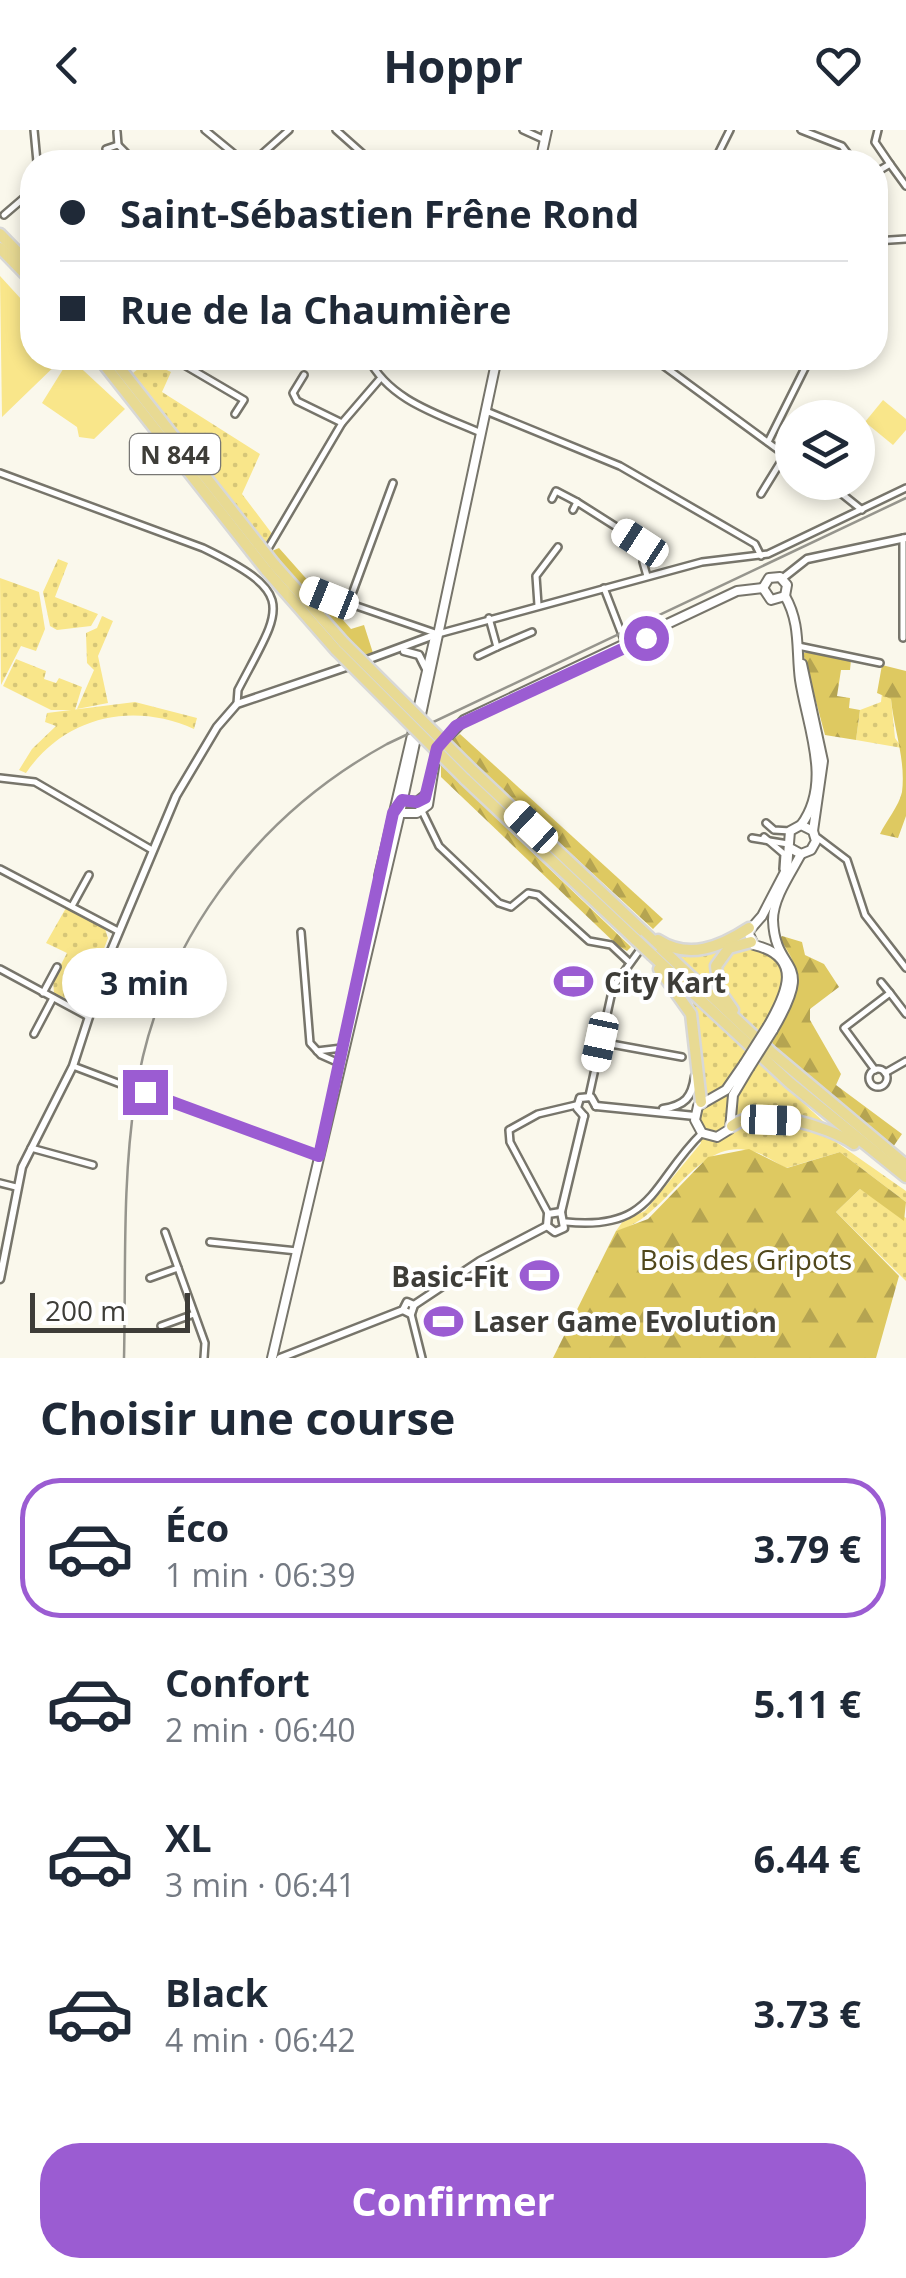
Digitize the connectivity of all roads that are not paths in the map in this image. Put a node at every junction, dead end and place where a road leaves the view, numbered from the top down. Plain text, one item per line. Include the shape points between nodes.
1 (205, 130) edge
2 (288, 130) edge
3 (336, 130) edge
4 (523, 130) edge
5 (547, 130) edge
6 (801, 130) edge
7 (117, 132) edge
8 (545, 140) junction
9 (118, 145) junction
10 (106, 149) dead end
11 (123, 150) edge
12 (229, 150) edge
13 (266, 150) edge
14 (358, 150) edge
15 (543, 150) edge
16 (845, 150) edge
17 (888, 161) edge
18 (890, 164) joint
19 (906, 186) edge
20 (20, 202) edge
21 (4, 215) dead end
22 (0, 234) edge
23 (0, 248) edge
24 (20, 255) edge
25 (20, 269) edge
26 (109, 370) edge
27 (121, 370) edge
28 (193, 370) edge
29 (374, 370) edge
30 (495, 370) edge
31 (669, 370) edge
32 (804, 370) edge
33 (304, 375) dead end
34 (379, 380) junction
35 (486, 411) junction
36 (235, 414) dead end
37 (342, 423) junction
38 (481, 434) junction
39 (768, 442) junction
40 (775, 447) edge
41 (0, 472) edge
42 (775, 472) edge
43 (392, 483) dead end
44 (906, 488) edge
45 (762, 494) dead end
46 (552, 500) dead end
47 (850, 500) edge
48 (577, 502) junction
49 (573, 510) dead end
50 (862, 510) junction
51 (904, 538) edge
52 (558, 547) dead end
53 (255, 548) junction
54 (761, 556) junction
55 (244, 569) junction
56 (647, 576) junction
57 (783, 578) junction
58 (604, 588) junction
59 (763, 588) junction
60 (310, 590) dead end
61 (785, 596) junction
62 (538, 604) junction
63 (348, 605) junction
64 (489, 618) junction
65 (532, 632) dead end
66 (438, 634) junction
67 (903, 638) dead end
68 (497, 646) junction
69 (798, 646) junction
70 (627, 647) junction
71 (393, 652) junction
72 (478, 656) dead end
73 (800, 658) junction
74 (880, 663) dead end
75 (426, 669) junction
76 (238, 704) junction
77 (808, 716) junction
78 (821, 738) junction
79 (469, 774) junction
80 (0, 778) edge
81 (429, 789) junction
82 (398, 808) junction
83 (422, 811) junction
84 (766, 823) dead end
85 (800, 826) junction
86 (790, 831) junction
87 (814, 834) junction
88 (752, 838) dead end
89 (764, 838) junction
90 (789, 846) junction
91 (834, 849) junction
92 (152, 850) junction
93 (811, 850) junction
94 (801, 854) junction
95 (0, 869) edge
96 (89, 875) dead end
97 (782, 879) junction
98 (72, 906) junction
99 (759, 919) junction
100 (773, 925) junction
101 (749, 928) junction
102 (118, 931) junction
103 (301, 932) dead end
104 (774, 938) junction
105 (648, 941) junction
106 (751, 942) junction
107 (766, 946) junction
108 (628, 961) junction
109 (57, 967) dead end
110 (906, 968) edge
111 (0, 969) edge
112 (882, 982) dead end
113 (44, 992) junction
114 (890, 994) junction
115 (53, 998) junction
116 (906, 1014) edge
117 (88, 1017) junction
118 (744, 1027) junction
119 (770, 1028) junction
120 (34, 1034) dead end
121 (600, 1042) junction
122 (342, 1048) junction
123 (317, 1051) junction
124 (682, 1057) dead end
125 (906, 1061) edge
126 (339, 1063) junction
127 (73, 1066) junction
128 (746, 1066) junction
129 (696, 1069) junction
130 (874, 1070) junction
131 (885, 1073) junction
132 (131, 1088) dead end
133 (145, 1092) dead end
134 (588, 1096) junction
135 (718, 1098) junction
136 (701, 1102) junction
137 (576, 1105) junction
138 (596, 1106) junction
139 (731, 1106) junction
140 (657, 1111) junction
141 (584, 1116) junction
142 (694, 1116) junction
143 (732, 1126) junction
144 (702, 1133) junction
145 (31, 1148) junction
146 (319, 1156) junction
147 (888, 1164) junction
148 (906, 1165) edge
149 (93, 1166) dead end
150 (906, 1177) edge
151 (0, 1183) edge
152 (16, 1188) junction
153 (561, 1212) junction
154 (548, 1214) junction
155 (566, 1222) junction
156 (547, 1226) junction
157 (165, 1232) dead end
158 (210, 1242) dead end
159 (297, 1251) junction
160 (178, 1268) junction
161 (150, 1278) dead end
162 (0, 1279) edge
163 (414, 1305) junction
164 (402, 1310) junction
165 (194, 1314) junction
166 (412, 1314) junction
167 (161, 1326) dead end
168 (204, 1358) edge
169 (276, 1358) edge
170 (422, 1358) edge

1 - 12 street
2 - 13 street
3 - 14 street
4 - 8 street
5 - 8 main road
6 - 16 street
7 - 9 street
8 - 15 main road
9 - 10 street
9 - 11 street
17 - 18 street
18 - 19 street
20 - 21 street
22 - 24 highway
23 - 25 highway
26 - 53 highway, N 844
27 - 53 highway, N 844
28 - 36 street via 244,400
29 - 34 street
30 - 35 main road
31 - 39 street
32 - 39 street
33 - 37 street via 293,393 296,401
34 - 37 street
34 - 38 street
35 - 38 main road
35 - 54 street via 620,466 755,544
37 - 55 street via 273,546
38 - 66 main road
39 - 40 street
41 - 55 street
42 - 45 street
43 - 63 street
44 - 50 street
46 - 48 street via 556,491
47 - 50 street
48 - 49 street
48 - 56 street via 648,548
50 - 54 street
51 - 57 street via 807,559
51 - 67 street
52 - 62 street via 536,576
53 - 79 highway, N 844, bridge via 339,646
54 - 56 street via 720,558
55 - 76 street via 268,589 276,610 238,690
56 - 58 street
57 - 59 main road via 769,578
57 - 61 main road
58 - 62 street
58 - 70 street
59 - 61 main road via 771,600
59 - 70 main road via 737,591
60 - 63 street
61 - 69 main road via 797,620
62 - 64 street
63 - 66 street
64 - 66 street
64 - 68 street
65 - 68 street
66 - 71 street
66 - 75 main road
66 - 82 main road
68 - 72 street
69 - 73 main road
69 - 74 street
70 - 81 main road via 456,726 437,748
71 - 75 street via 416,653
71 - 76 street
73 - 77 main road
73 - 78 main road
75 - 82 main road
76 - 92 street via 196,761
77 - 78 street
77 - 85 main road via 816,772
78 - 87 main road
79 - 105 highway, N 844
79 - 105 highway, N 844
80 - 92 street via 35,782
81 - 82 main road
81 - 83 main road
82 - 83 main road
82 - 122 main road
83 - 108 street via 439,846 499,903 511,907 528,893 538,895 589,941 612,945
84 - 86 street
85 - 86 main road
85 - 87 main road
86 - 90 main road
87 - 91 street
87 - 93 main road
88 - 89 street
89 - 90 street
89 - 97 street via 784,854
90 - 94 main road
90 - 97 main road
91 - 93 street
91 - 110 street via 854,875 864,916
92 - 102 street
93 - 94 main road
94 - 100 main road
95 - 98 street
96 - 98 street
97 - 99 main road
98 - 102 street
99 - 100 main road
99 - 101 main road
100 - 104 main road
101 - 105 highway via 698,951
101 - 106 main road
102 - 117 street
103 - 123 street via 309,1038
104 - 107 main road
104 - 119 main road via 791,963 794,983
105 - 108 street
105 - 118 highway, N 844
105 - 129 highway via 652,962 691,1014
105 - 147 highway, N 844 via 790,1083
106 - 107 main road
106 - 118 highway via 726,950 715,973
107 - 119 main road via 788,978
108 - 121 street via 613,988
109 - 113 street
111 - 113 street
112 - 114 street
113 - 115 street
114 - 116 street
114 - 130 street via 842,1026
115 - 117 street
115 - 120 street
117 - 127 street
118 - 148 highway, N 844
119 - 128 main road, bridge
121 - 124 street
121 - 134 street
122 - 123 street
122 - 126 main road
123 - 126 street
125 - 131 street
126 - 146 main road
127 - 132 street
127 - 145 street
128 - 135 main road
128 - 139 main road
129 - 136 highway
129 - 140 street via 690,1098
130 - 131 street
130 - 131 street via 874,1086 885,1084
133 - 146 street
134 - 137 street
134 - 138 street
135 - 136 main road
135 - 139 main road
136 - 142 main road
137 - 141 street
137 - 154 street via 535,1115 508,1133
138 - 140 street
138 - 141 street
139 - 143 main road
140 - 142 street
141 - 153 street
142 - 144 main road
143 - 144 main road via 717,1137
143 - 147 highway via 747,1118 812,1124
144 - 155 street via 641,1210 607,1223
145 - 149 street
145 - 152 street
146 - 159 main road
147 - 150 highway, N 844
151 - 152 street
152 - 162 street
153 - 154 street
153 - 155 street
154 - 156 street
155 - 156 street via 558,1232
156 - 163 street
157 - 160 street
158 - 159 street
159 - 169 main road
160 - 161 street
160 - 165 street
163 - 164 street via 407,1302
163 - 166 street
164 - 166 street
164 - 169 street
165 - 167 street
165 - 168 street
166 - 170 street

